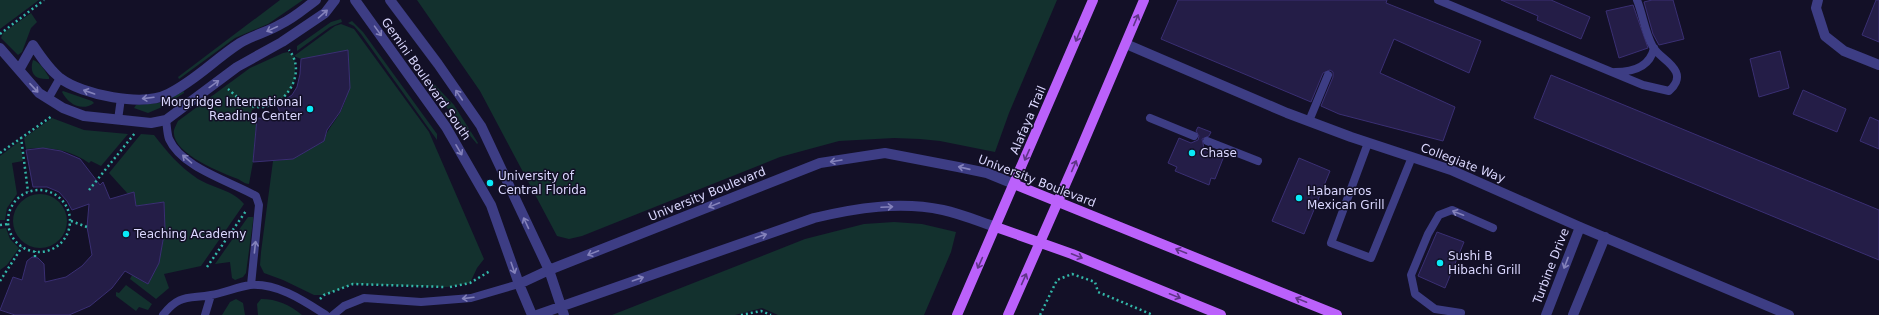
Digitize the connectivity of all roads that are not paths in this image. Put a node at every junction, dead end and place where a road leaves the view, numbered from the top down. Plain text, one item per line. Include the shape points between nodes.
1 (316, 0) edge
2 (335, 0) edge
3 (355, 0) edge
4 (390, 0) edge
5 (1093, 0) edge
6 (1144, 0) edge
7 (1438, 0) edge
8 (1637, 0) edge
9 (1818, 0) edge
10 (1126, 44) junction
11 (0, 48) edge
12 (1654, 48) junction
13 (1879, 65) edge
14 (19, 70) junction
15 (1610, 72) junction
16 (1328, 75) dead end
17 (60, 78) junction
18 (121, 98) junction
19 (48, 99) junction
20 (1150, 118) dead end
21 (118, 120) junction
22 (166, 120) junction
23 (1309, 121) junction
24 (1194, 136) dead end
25 (1207, 141) dead end
26 (1368, 143) junction
27 (1412, 157) junction
28 (1258, 161) dead end
29 (1014, 184) junction
30 (1058, 202) junction
31 (996, 227) junction
32 (1580, 227) junction
33 (1494, 228) dead end
34 (1605, 237) junction
35 (1040, 243) junction
36 (549, 270) junction
37 (519, 284) junction
38 (251, 285) junction
39 (211, 295) junction
40 (563, 310) edge
41 (1207, 312) edge
42 (1461, 313) dead end
43 (163, 315) edge
44 (205, 315) edge
45 (326, 315) edge
46 (333, 315) edge
47 (532, 315) edge
48 (537, 315) edge
49 (957, 315) edge
50 (1008, 315) edge
51 (1221, 315) edge
52 (1337, 315) edge
53 (1546, 315) edge
54 (1573, 315) edge
55 (1789, 315) edge

1 -> 18 street via 282,24 240,43 166,95 142,99
22 -> 2 street via 237,67 282,42 325,13
3 -> 37 street, Gemini Boulevard South via 450,134 491,204
36 -> 4 street, Gemini Boulevard South via 481,126
5 -> 29 main road, Alafaya Trail
10 -> 6 main road
7 - 15 lane
8 - 12 lane
9 - 13 street via 1816,8 1825,36 1844,51
10 - 23 street, Collegiate Way
30 -> 10 main road
11 - 14 street
12 - 15 lane via 1649,61 1638,69
12 - 15 lane via 1672,64 1676,73 1677,79 1669,91 1643,85
14 - 17 street via 33,45 45,63
14 -> 19 street via 39,93
16 - 23 lane
18 -> 17 street via 100,96 77,88
17 - 19 lane
18 - 21 lane
19 - 21 street via 62,108 84,116
20 - 24 lane
21 - 22 street via 151,123
38 -> 22 lane via 259,206 256,196 238,185 201,170 185,157 169,139
23 - 26 street, Collegiate Way
25 - 28 lane
26 - 27 street, Collegiate Way
26 - 27 lane via 1331,243 1370,258
27 - 32 street, Collegiate Way via 1451,170
29 - 30 main road, University Boulevard
29 - 31 main road, Alafaya Trail
29 -> 36 street, University Boulevard via 958,166 885,153 820,163
30 - 35 main road
52 -> 30 main road, University Boulevard
31 - 35 main road
40 -> 31 street via 814,218 855,208 902,206 941,210
31 -> 49 main road, Alafaya Trail
32 - 34 street, Collegiate Way
32 -> 53 street, Turbine Drive
33 -> 42 lane via 1452,210 1439,215 1411,275 1415,294 1435,309
34 - 54 street
34 - 55 street, Collegiate Way
35 -> 41 main road
50 -> 35 main road
36 - 37 street, University Boulevard
36 - 40 street, Gemini Boulevard South
37 -> 46 lane via 471,298 421,302 364,298 344,306
37 - 47 street, Gemini Boulevard South
38 - 39 lane
38 - 45 lane via 286,292
39 - 43 lane via 186,297 172,303
39 - 44 lane
40 - 48 street
41 - 51 main road

